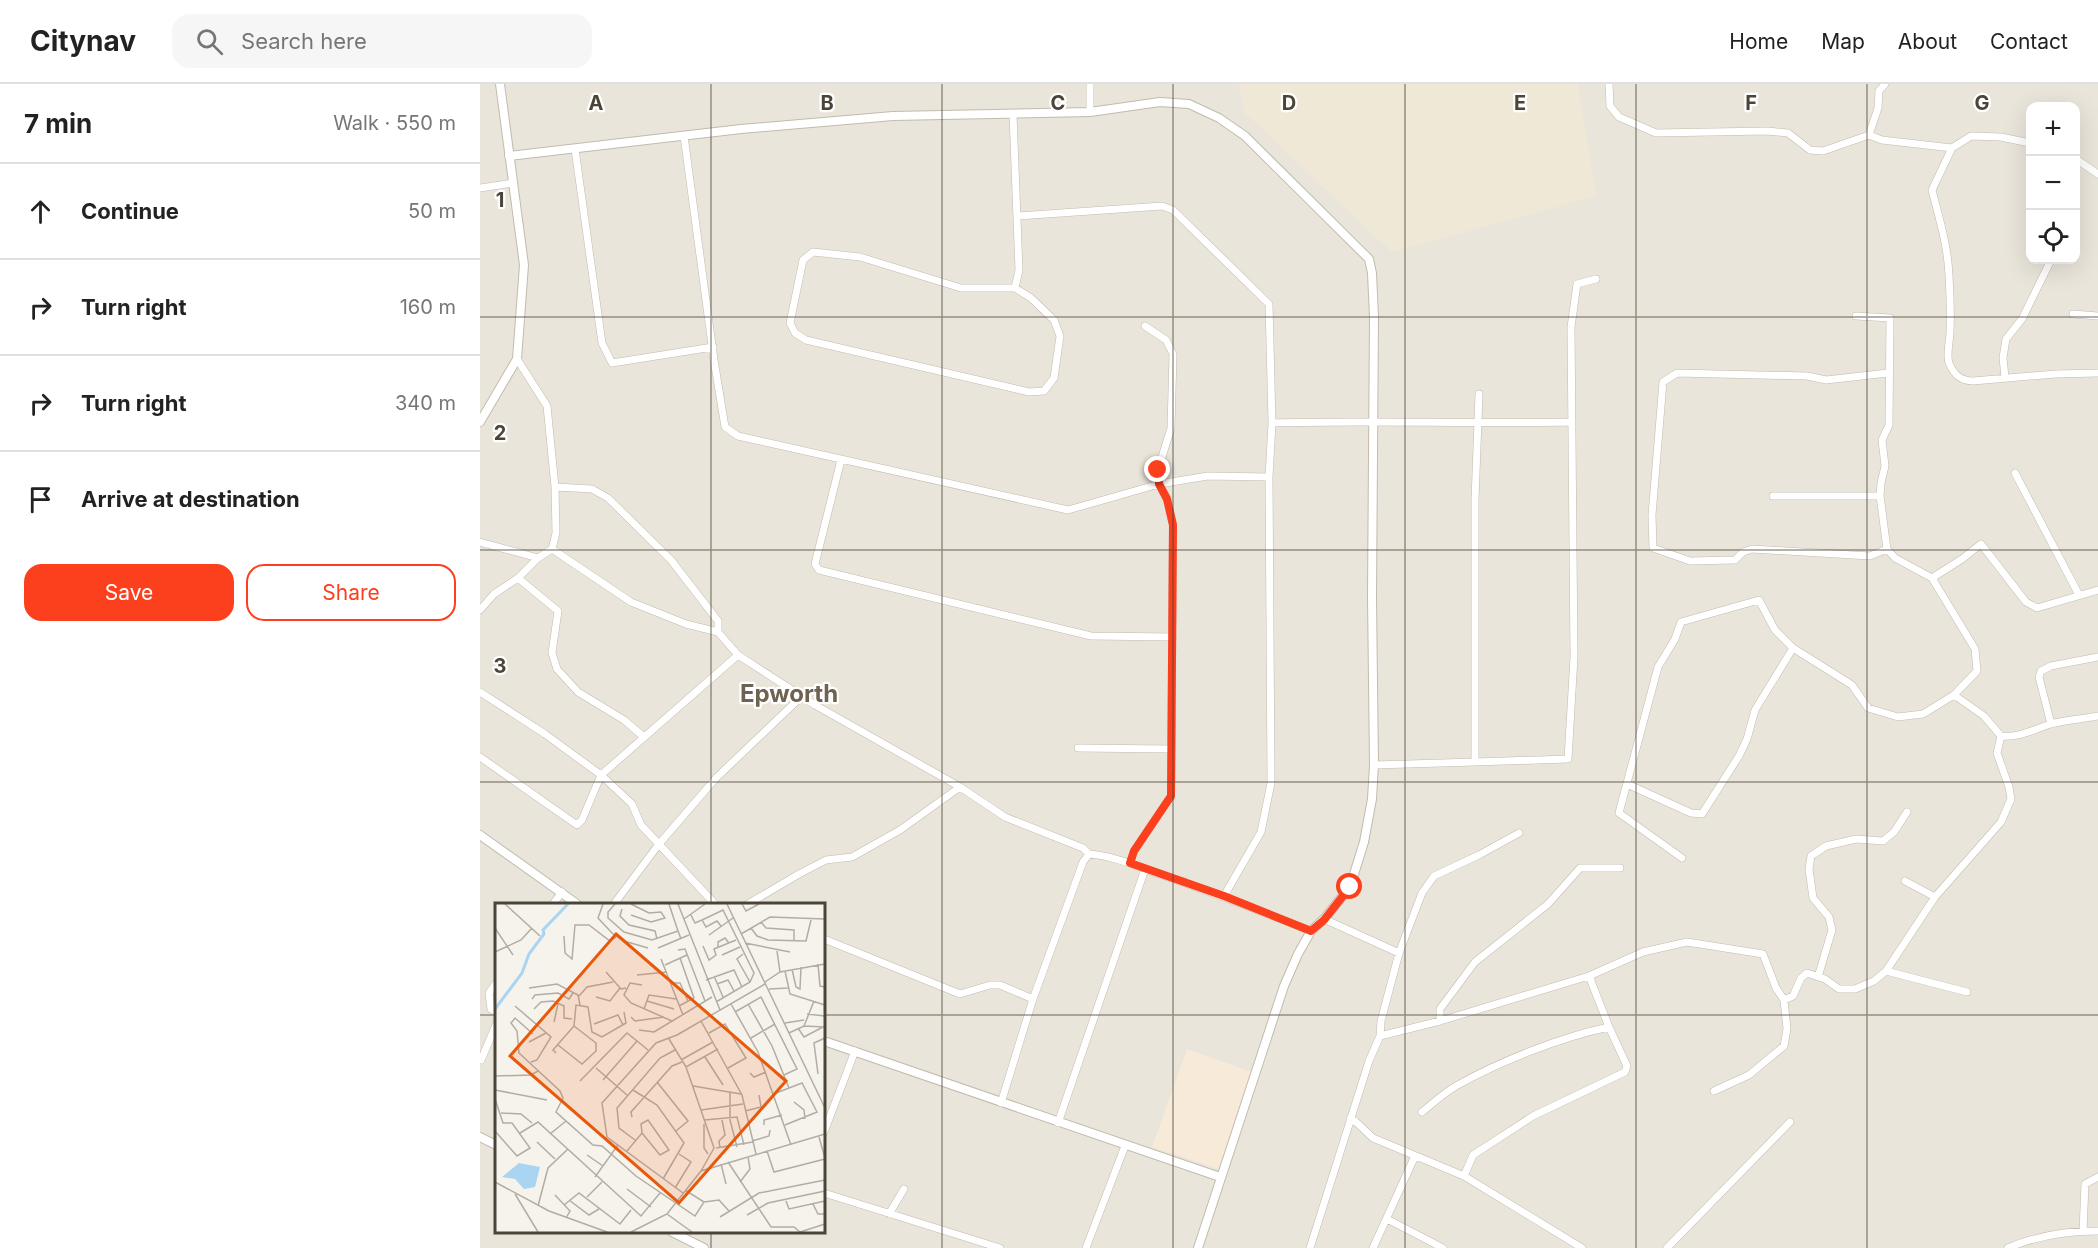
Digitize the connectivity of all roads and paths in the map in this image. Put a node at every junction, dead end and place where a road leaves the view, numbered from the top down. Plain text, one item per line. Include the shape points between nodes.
1 (500, 84) edge
2 (1089, 84) edge
3 (1609, 84) edge
4 (1885, 84) edge
5 (1090, 112) junction
6 (1013, 115) junction
7 (1869, 135) junction
8 (684, 136) junction
9 (2026, 142) edge
10 (1952, 148) junction
11 (575, 149) junction
12 (509, 156) junction
13 (2080, 162) edge
14 (2098, 174) edge
15 (513, 183) junction
16 (480, 188) edge
17 (1018, 216) junction
18 (2049, 264) edge
19 (1596, 279) dead end
20 (1015, 288) junction
21 (2073, 314) dead end
22 (1856, 316) dead end
23 (2098, 316) edge
24 (1145, 326) dead end
25 (713, 347) junction
26 (517, 359) junction
27 (1888, 372) junction
28 (2098, 373) edge
29 (2005, 377) junction
30 (1479, 394) dead end
31 (480, 422) edge
32 (1374, 422) junction
33 (1571, 422) junction
34 (1272, 423) junction
35 (1478, 424) junction
36 (840, 460) junction
37 (2015, 473) dead end
38 (1269, 477) junction
39 (1159, 484) junction
40 (555, 487) junction
41 (1773, 496) dead end
42 (1880, 496) junction
43 (480, 542) edge
44 (552, 549) junction
45 (1887, 549) junction
46 (538, 558) junction
47 (518, 578) junction
48 (1932, 578) junction
49 (2098, 590) edge
50 (2079, 595) junction
51 (480, 610) edge
52 (718, 632) junction
53 (1173, 637) junction
54 (1793, 648) junction
55 (738, 655) junction
56 (2098, 657) edge
57 (480, 692) edge
58 (1954, 695) junction
59 (802, 696) junction
60 (2098, 716) edge
61 (2051, 724) junction
62 (2001, 736) junction
63 (644, 737) junction
64 (1078, 748) dead end
65 (1171, 749) junction
66 (480, 757) edge
67 (1475, 762) junction
68 (1374, 765) junction
69 (601, 775) junction
70 (1627, 784) junction
71 (960, 787) junction
72 (1907, 812) dead end
73 (1519, 833) dead end
74 (480, 835) edge
75 (659, 844) junction
76 (1089, 854) junction
77 (1682, 858) dead end
78 (1130, 863) junction
79 (1620, 868) dead end
80 (1145, 869) junction
81 (1905, 881) dead end
82 (562, 892) junction
83 (1224, 896) junction
84 (1935, 897) junction
85 (554, 903) edge
86 (576, 903) edge
87 (615, 903) edge
88 (714, 903) edge
89 (750, 903) edge
90 (1324, 920) junction
91 (1311, 931) junction
92 (825, 939) edge
93 (1399, 953) junction
94 (1886, 971) junction
95 (1589, 976) junction
96 (1818, 976) junction
97 (495, 984) edge
98 (1967, 992) dead end
99 (1033, 999) junction
100 (1784, 1000) junction
101 (495, 1011) edge
102 (1440, 1021) junction
103 (495, 1027) edge
104 (1609, 1027) junction
105 (1380, 1036) junction
106 (825, 1041) edge
107 (855, 1051) junction
108 (481, 1060) edge
109 (1714, 1091) dead end
110 (1001, 1103) junction
111 (1422, 1112) dead end
112 (1350, 1119) junction
113 (1790, 1122) dead end
114 (1058, 1123) junction
115 (825, 1129) edge
116 (480, 1137) edge
117 (495, 1144) edge
118 (1125, 1146) junction
119 (1415, 1156) junction
120 (1464, 1176) junction
121 (1220, 1177) junction
122 (2098, 1177) edge
123 (904, 1189) dead end
124 (825, 1193) edge
125 (889, 1214) junction
126 (1386, 1219) junction
127 (2083, 1231) junction
128 (2098, 1231) edge
129 (674, 1233) edge
130 (1569, 1240) junction
131 (704, 1248) edge
132 (1000, 1248) edge
133 (1086, 1248) edge
134 (1198, 1248) edge
135 (1310, 1248) edge
136 (1373, 1248) edge
137 (1443, 1248) edge
138 (1564, 1248) edge
139 (1582, 1248) edge
140 (1667, 1248) edge
141 (2008, 1248) edge

1 - 12 street
2 - 5 street
3 - 7 street via 1610,106 1619,117 1656,133 1788,133 1810,150 1823,151
4 - 7 street via 1879,91
5 - 6 street
5 - 32 street via 1172,102 1189,104 1219,118 1245,136 1365,254 1372,273
6 - 8 street via 893,116
6 - 17 street
7 - 10 street
8 - 11 street
8 - 25 street
9 - 10 street via 2001,136 1971,136
10 - 29 street via 1932,190 1943,226 1949,273 1948,361 1964,381
11 - 12 street
11 - 25 street via 602,343 612,363
12 - 15 street
13 - 14 street
15 - 16 street
15 - 26 street via 524,266
17 - 20 street via 1019,270
17 - 34 street via 1162,206 1173,210 1269,304
18 - 29 street via 2022,319 2006,339
19 - 33 street via 1577,284 1571,327
20 - 20 street via 1054,320 1060,336 1054,378 1044,391 1029,392 806,340 795,333 790,323 803,260 813,252 860,257 961,288
21 - 23 street
22 - 27 street via 1890,318
24 - 39 street via 1166,340 1173,354 1172,428 1158,470
25 - 36 street via 725,427 738,436
26 - 31 street
26 - 40 street via 547,406
27 - 42 street via 1889,425 1882,440 1885,466
27 - 45 street via 1826,380 1807,376 1677,373 1670,377 1663,382 1652,515 1653,548 1690,561 1735,560 1752,549 1870,556
28 - 29 street
30 - 35 street
32 - 34 street
32 - 35 street
32 - 68 street
33 - 35 street
33 - 67 street via 1574,657 1568,759
34 - 38 street
35 - 67 street
36 - 39 street via 1068,510
36 - 53 street via 815,564 819,570 1091,636
37 - 50 street
38 - 39 street via 1208,476
38 - 83 street via 1271,783 1261,832
39 - 53 street via 1173,525
40 - 44 street via 556,533
40 - 52 street via 591,489 608,498 671,560 718,621
41 - 42 street
42 - 45 street
43 - 46 street
44 - 46 street
44 - 52 street via 631,602
45 - 48 street via 1895,558
46 - 47 street
47 - 51 street via 494,594
47 - 63 street via 558,611 552,653 556,669 578,692
48 - 50 street via 1981,544 2026,603 2037,608
48 - 58 street via 1975,650 1977,671
49 - 50 street
52 - 55 street
53 - 65 street
54 - 58 street via 1852,685 1868,708 1898,717 1923,714
54 - 70 street via 1755,710 1738,756 1702,814 1691,813
54 - 70 street via 1775,630 1759,600 1682,622 1658,667
55 - 59 street
55 - 63 street
56 - 61 street via 2051,666 2041,672
57 - 69 street
58 - 62 street via 1984,716
59 - 71 street
59 - 75 street via 716,778
60 - 61 street
61 - 62 street via 2021,735
62 - 84 street via 1997,753 2011,799 2001,822
63 - 69 street
64 - 65 street
65 - 78 street via 1171,796
66 - 69 street via 577,825
67 - 68 street
68 - 90 street via 1368,825 1354,877 1345,896
69 - 75 street via 632,804 641,825
70 - 77 street via 1619,813
71 - 76 street via 1005,817 1083,848
71 - 89 street via 862,852 826,860
72 - 96 street via 1894,832 1882,841 1856,839 1826,846 1811,856 1813,898 1829,917 1832,930
73 - 93 street via 1434,876 1422,893
74 - 82 street
75 - 87 street
75 - 88 street
76 - 78 street
76 - 99 street
78 - 80 street
79 - 102 street via 1580,868 1548,904 1475,962 1440,1009
80 - 83 street
80 - 114 street
81 - 84 street
82 - 85 street
82 - 86 street
83 - 91 street
84 - 94 street
90 - 91 street
90 - 93 street
91 - 121 street via 1284,986
92 - 99 street via 960,994 1000,985
93 - 105 street
94 - 96 street via 1855,989 1839,989
94 - 98 street
95 - 100 street via 1643,952 1687,942 1762,954
95 - 102 street
95 - 104 street
96 - 100 street via 1807,973 1793,996
97 - 101 street via 489,993 491,1009
99 - 110 street
100 - 109 street via 1784,1046 1749,1075
102 - 105 street
103 - 108 street
104 - 111 street via 1500,1064 1454,1087
104 - 120 street via 1628,1066 1625,1072 1533,1116 1473,1155
105 - 112 street
106 - 107 street
107 - 110 street
107 - 115 street
110 - 114 street
112 - 119 street via 1373,1138
112 - 135 street
113 - 140 street
114 - 118 street
116 - 117 street
118 - 121 street
118 - 133 street
119 - 120 street
119 - 126 street
120 - 130 street
121 - 134 street
122 - 127 street via 2085,1184
123 - 125 street
124 - 125 street
125 - 132 street
126 - 136 street
126 - 137 street
127 - 128 street
127 - 141 street via 2038,1238
129 - 131 street
130 - 138 street
130 - 139 street

